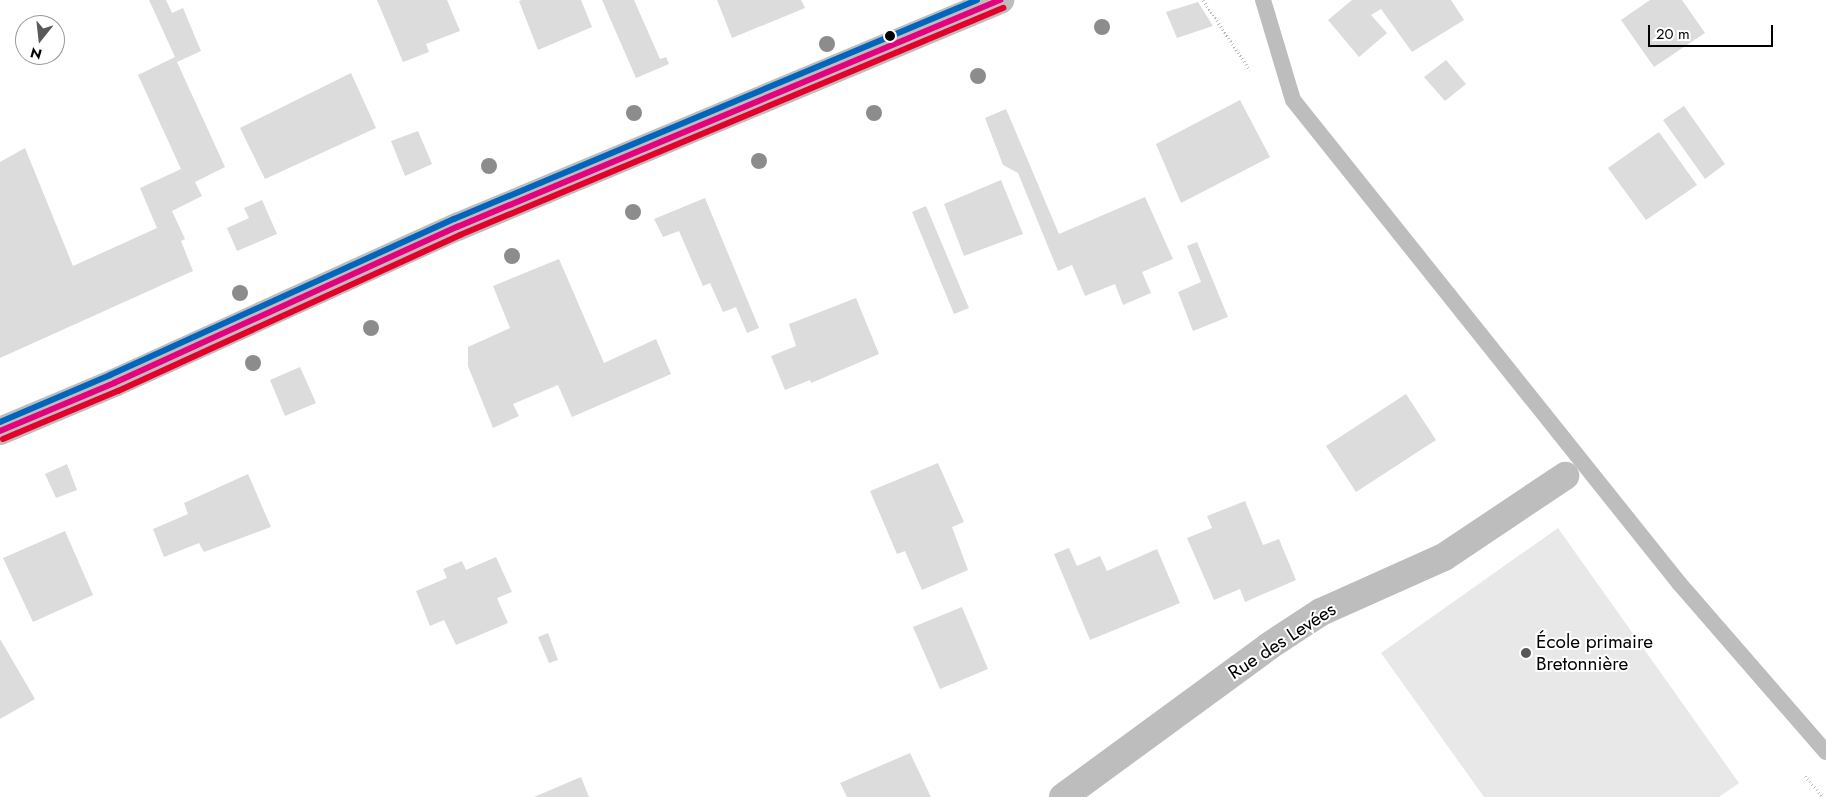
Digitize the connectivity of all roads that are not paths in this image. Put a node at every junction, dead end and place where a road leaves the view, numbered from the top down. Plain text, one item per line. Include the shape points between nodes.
1 (1000, 0) edge
2 (1263, 0) edge
3 (0, 432) edge
4 (1565, 476) dead end
5 (1826, 752) edge
6 (1063, 797) edge

1 - 3 main road via 457,227
2 - 5 lane via 1292,100 1679,583
4 - 6 main road, Rue des Levées via 1444,557 1321,612 1269,646

